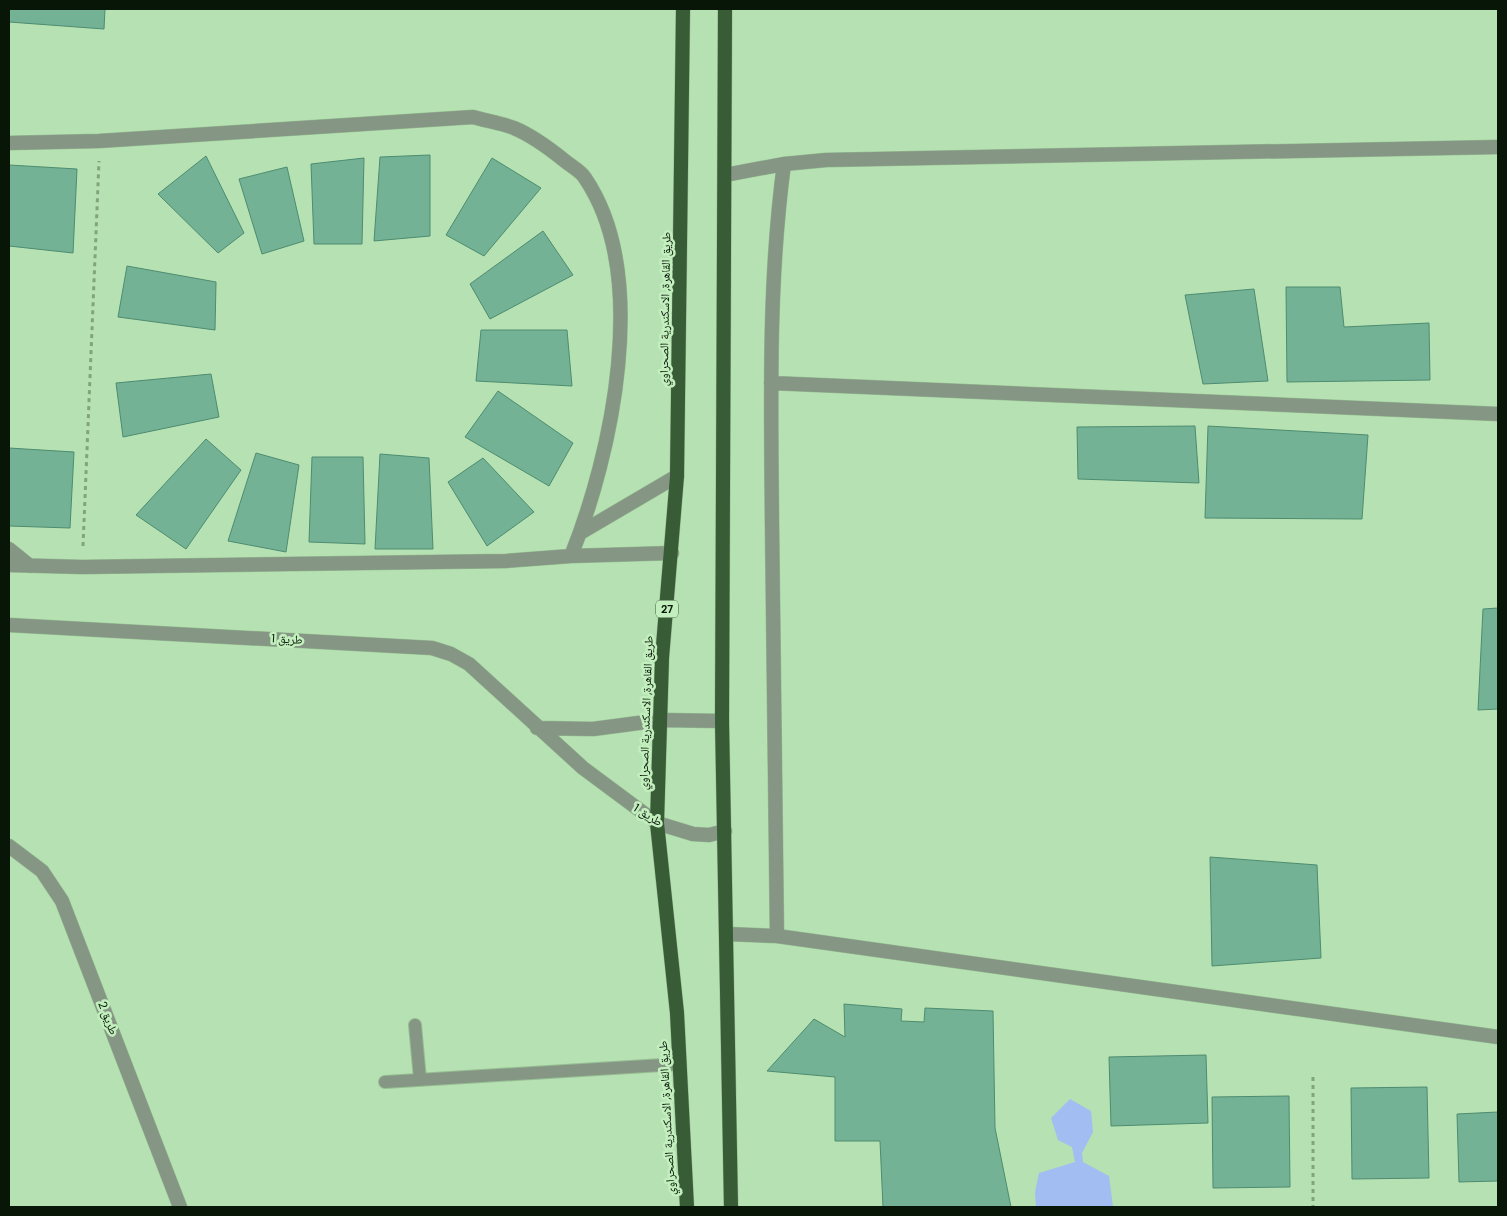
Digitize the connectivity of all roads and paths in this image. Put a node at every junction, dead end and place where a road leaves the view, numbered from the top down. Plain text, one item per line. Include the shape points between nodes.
1 (683, 9) edge
2 (725, 9) edge
3 (99, 141) junction
4 (9, 143) edge
5 (1498, 147) edge
6 (784, 164) junction
7 (725, 175) junction
8 (770, 383) junction
9 (1498, 414) edge
10 (677, 476) junction
11 (580, 533) junction
12 (9, 550) edge
13 (672, 553) junction
14 (571, 556) junction
15 (9, 566) edge
16 (30, 566) junction
17 (82, 567) junction
18 (9, 624) edge
19 (661, 720) junction
20 (722, 721) junction
21 (538, 728) junction
22 (657, 823) junction
23 (725, 831) junction
24 (9, 846) edge
25 (727, 934) junction
26 (777, 936) junction
27 (416, 1025) dead end
28 (1498, 1037) edge
29 (679, 1064) junction
30 (1313, 1077) dead end
31 (420, 1080) junction
32 (385, 1082) dead end
33 (180, 1207) edge
34 (687, 1207) edge
35 (731, 1207) edge
36 (1313, 1207) edge

1 - 10 highway, طريق القاهرة, الاسكندرية الصحراوي / 27
2 - 7 highway
3 - 4 street
3 - 11 street via 474,117 513,128 544,144 584,176 606,217 619,277 617,379 600,462
3 - 17 path
5 - 6 street via 846,160
6 - 7 street
6 - 8 street via 776,219
7 - 20 highway
8 - 9 street
8 - 26 street
10 - 11 street
10 - 13 highway, طريق القاهرة, الاسكندرية الصحراوي / 27
11 - 14 street
12 - 16 street
13 - 14 street
13 - 19 highway, طريق القاهرة, الاسكندرية الصحراوي / 27 via 662,658
14 - 17 street via 496,562
15 - 16 street
16 - 17 street
18 - 21 street, طريق 1 via 432,648 469,664
19 - 20 street
19 - 21 street via 593,728
19 - 22 highway, طريق القاهرة, الاسكندرية الصحراوي / 27
20 - 23 highway
21 - 22 street, طريق 1 via 614,792
22 - 23 street, طريق 1 via 693,834
22 - 29 highway, طريق القاهرة, الاسكندرية الصحراوي / 27 via 677,1013
23 - 25 highway
24 - 33 street, طريق 2 via 42,870 62,901
25 - 26 street
25 - 35 highway
26 - 28 street
27 - 31 lane
29 - 31 lane
29 - 34 highway, طريق القاهرة, الاسكندرية الصحراوي / 27
30 - 36 path
31 - 32 lane

